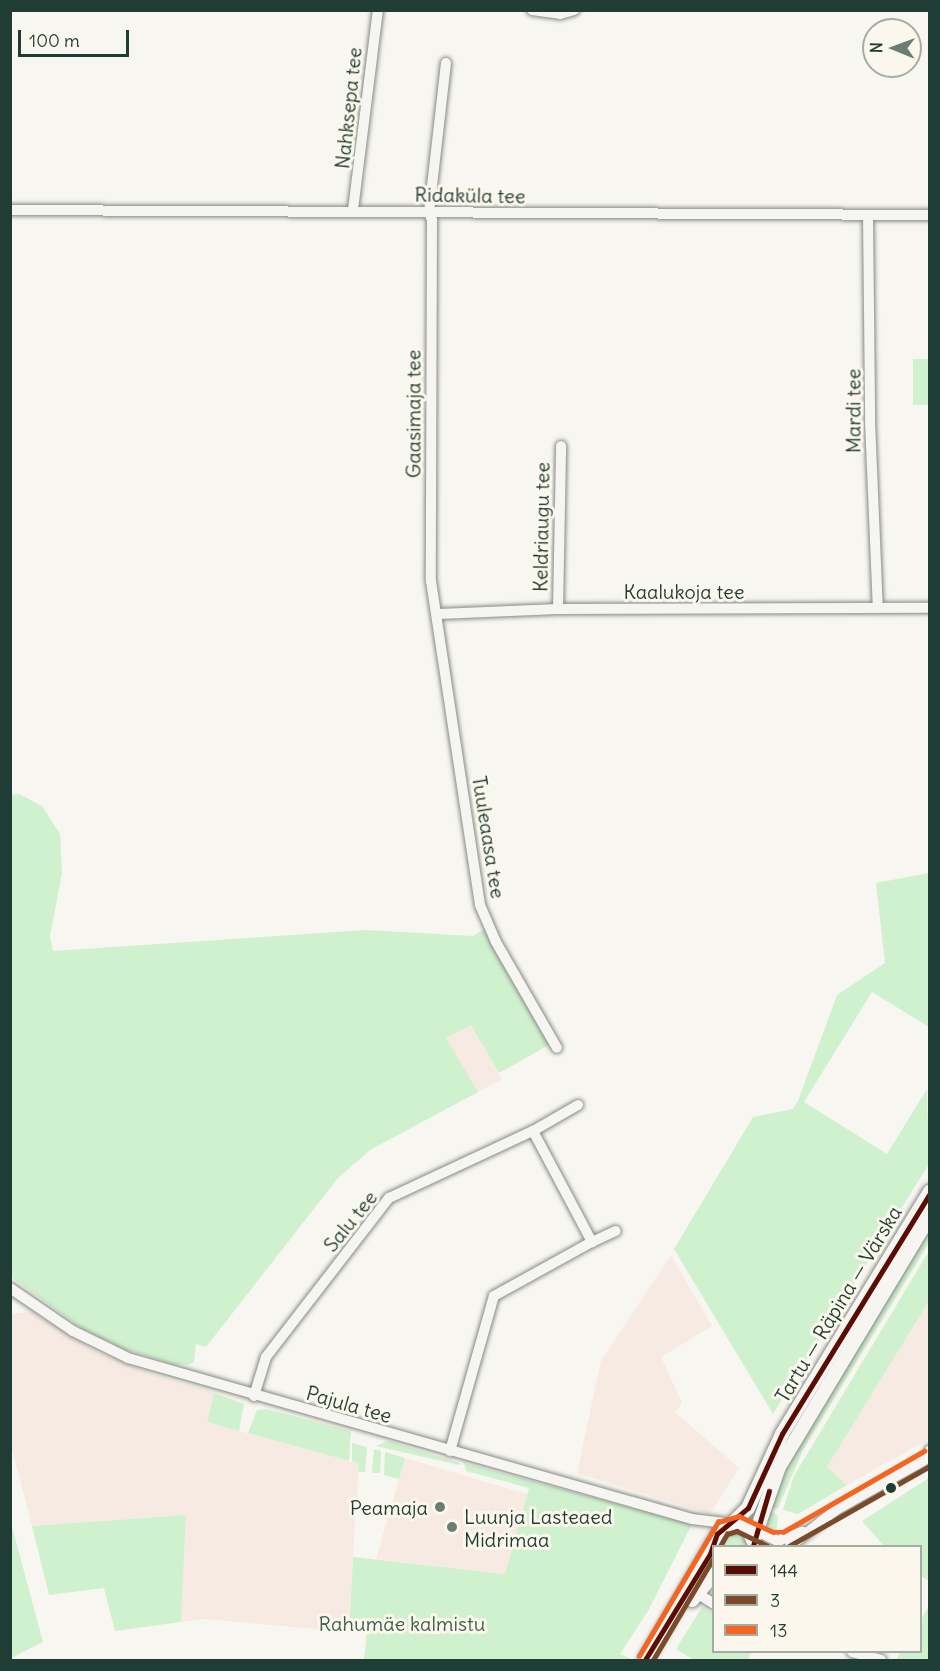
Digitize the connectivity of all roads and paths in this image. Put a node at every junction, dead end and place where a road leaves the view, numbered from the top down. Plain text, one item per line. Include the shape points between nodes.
1 (378, 10) edge
2 (532, 10) edge
3 (574, 10) edge
4 (546, 11) edge
5 (446, 63) dead end
6 (10, 210) edge
7 (353, 210) junction
8 (429, 213) junction
9 (868, 215) junction
10 (930, 215) edge
11 (561, 446) dead end
12 (878, 608) junction
13 (930, 608) edge
14 (558, 609) junction
15 (439, 614) junction
16 (557, 1048) dead end
17 (578, 1105) dead end
18 (533, 1131) junction
19 (930, 1192) edge
20 (930, 1216) edge
21 (616, 1231) dead end
22 (592, 1242) junction
23 (10, 1288) edge
24 (254, 1396) junction
25 (785, 1443) junction
26 (450, 1451) junction
27 (929, 1456) edge
28 (692, 1519) junction
29 (732, 1524) junction
30 (810, 1529) junction
31 (753, 1536) edge
32 (715, 1544) edge
33 (791, 1545) edge
34 (712, 1549) edge
35 (712, 1576) edge
36 (697, 1593) junction
37 (712, 1603) edge
38 (856, 1653) edge
39 (645, 1660) edge
40 (655, 1660) edge
41 (881, 1660) edge

1 - 7 street, Nahksepa tee
2 - 4 street
3 - 4 street
5 - 8 street, Gaasimaja tee
6 - 7 street, Ridaküla tee
7 - 8 street, Ridaküla tee
8 - 9 street, Ridaküla tee
8 - 15 street, Gaasimaja tee via 431,581
9 - 10 street, Ridaküla tee
9 - 12 street, Mardi tee via 870,422
11 - 14 street, Keldriaugu tee
12 - 13 street, Kaalukoja tee
12 - 14 street, Kaalukoja tee
14 - 15 street, Kaalukoja tee
15 - 16 street, Tuuleaasa tee via 480,905 496,942
17 - 18 street, Salu tee
18 - 22 street
18 - 24 street, Salu tee via 389,1198 266,1357
19 - 25 main road, Tartu — Räpina — Värska
20 - 25 main road, Tartu — Räpina — Värska
21 - 22 street
22 - 26 street via 494,1296
23 - 24 street, Pajula tee via 73,1331 128,1358
24 - 26 street, Pajula tee
25 - 29 main road via 748,1508
25 - 31 main road
26 - 28 street, Pajula tee
27 - 30 street via 861,1494
28 - 29 street, Pajula tee
28 - 32 street via 707,1528
29 - 31 main road
29 - 32 main road via 722,1528
30 - 31 street via 778,1541
30 - 33 street
34 - 39 main road
35 - 36 main road
36 - 37 street
36 - 40 main road
38 - 41 street

